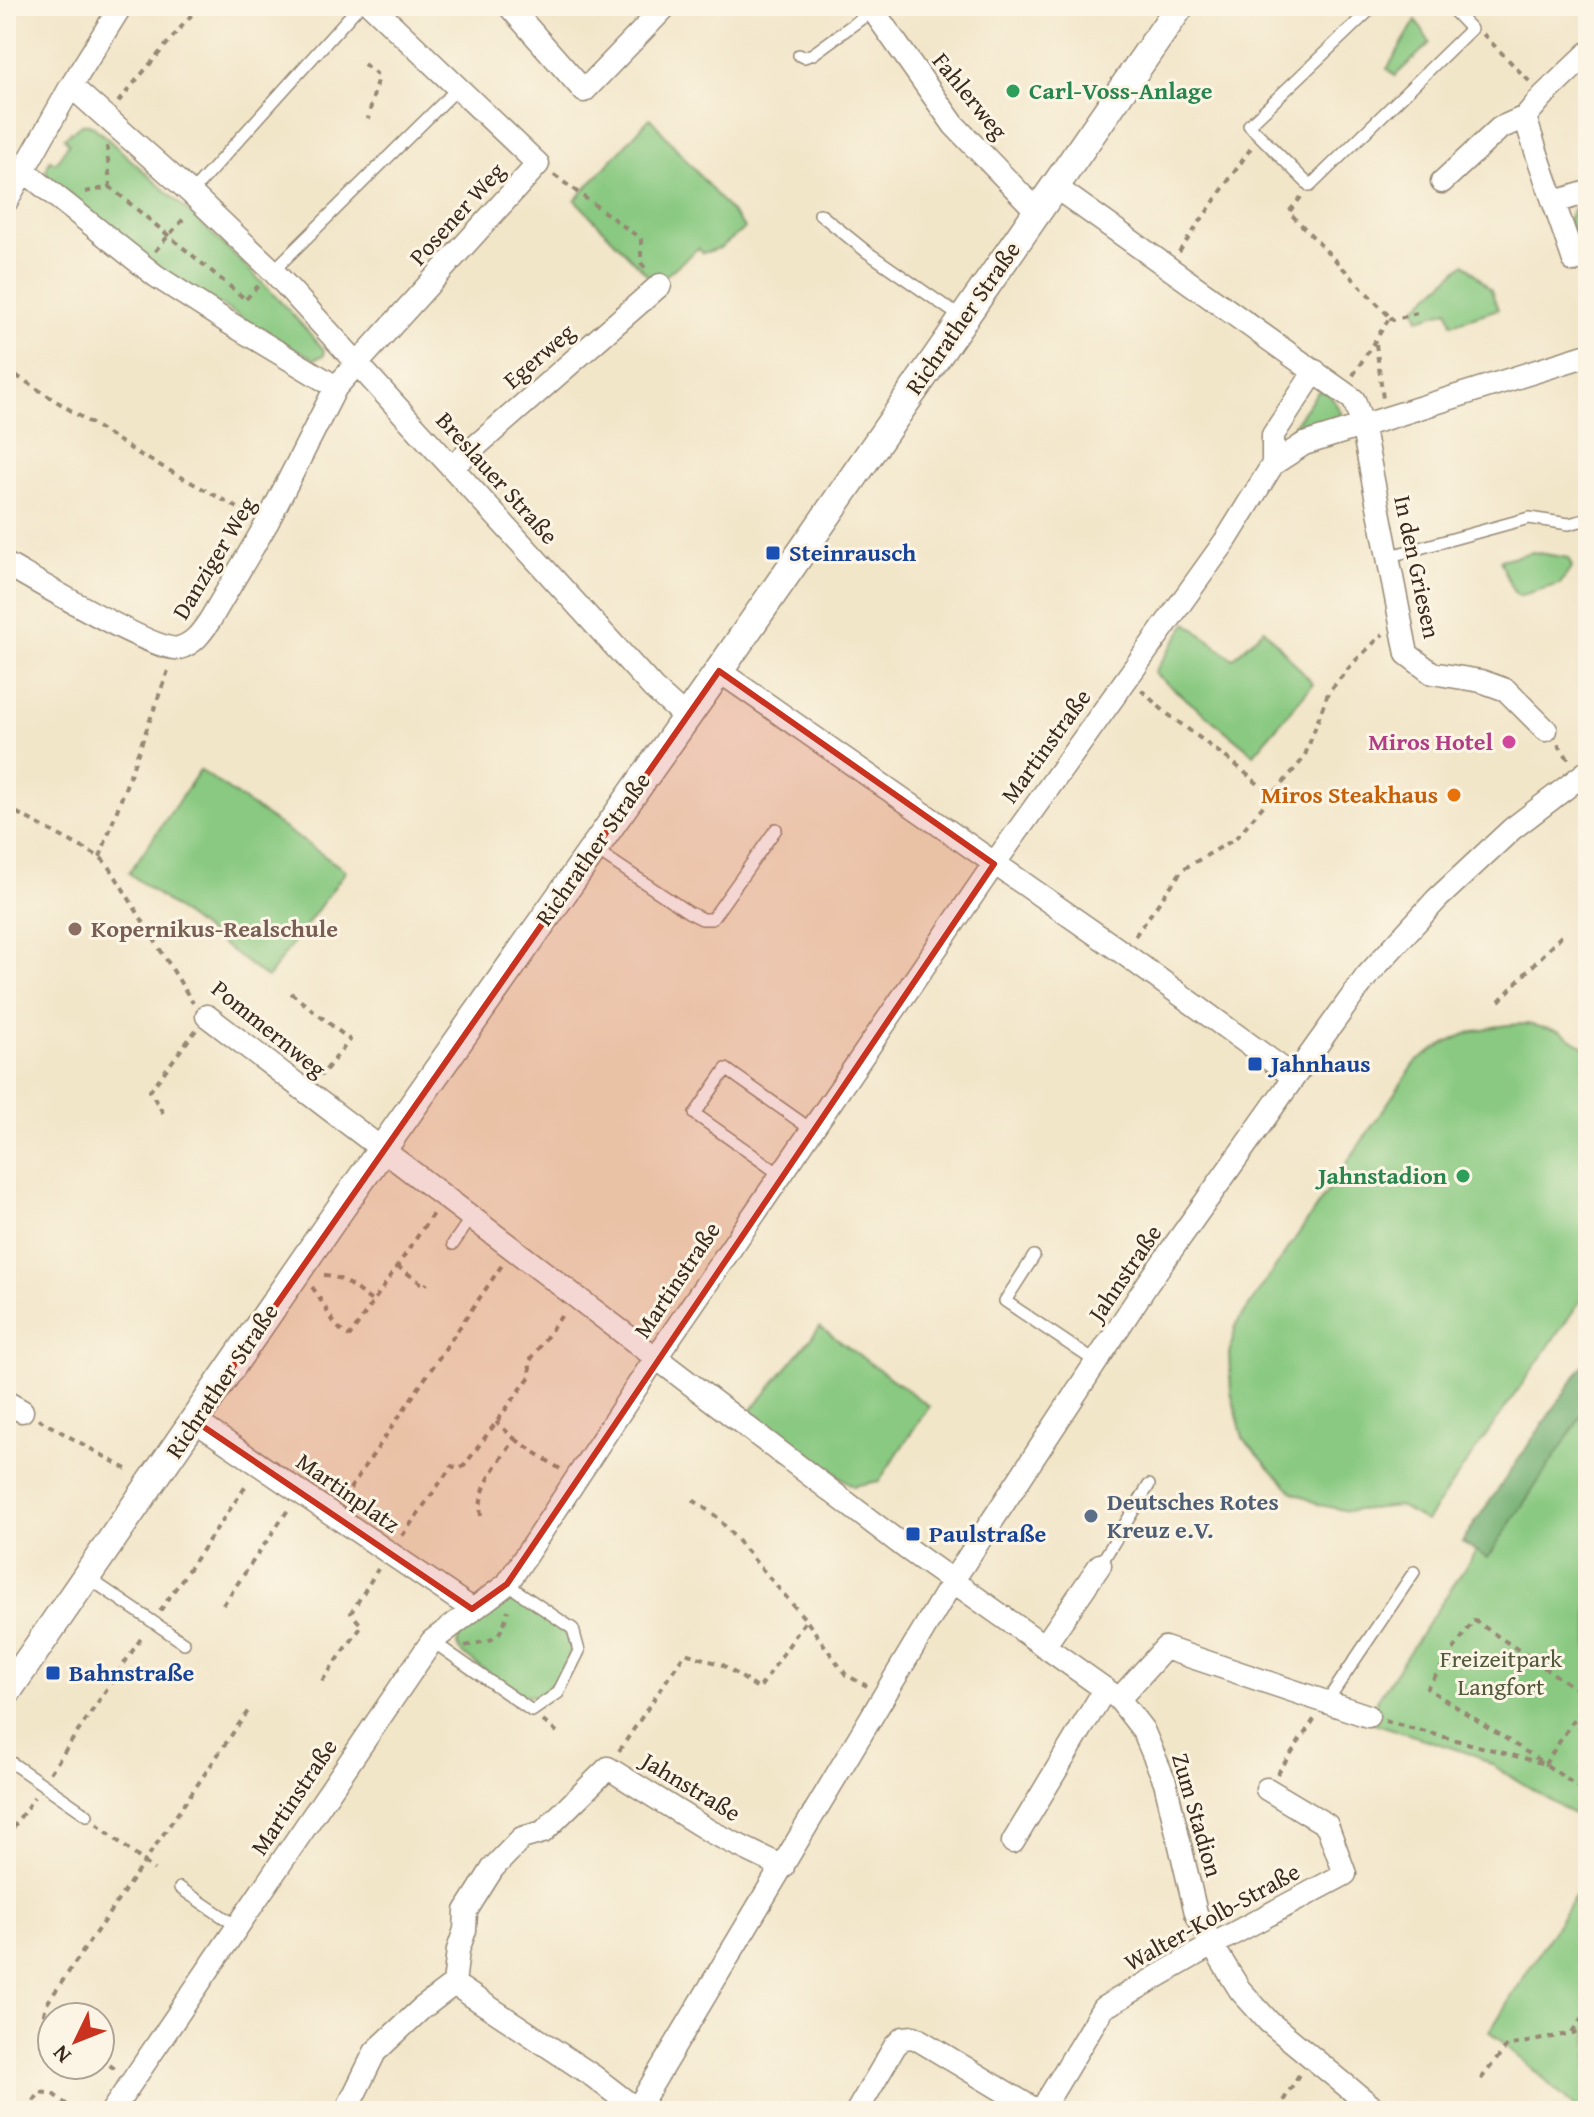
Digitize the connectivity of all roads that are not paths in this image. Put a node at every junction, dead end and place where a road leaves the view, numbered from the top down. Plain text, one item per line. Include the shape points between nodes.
1 (121, 6) edge
2 (359, 6) edge
3 (372, 6) edge
4 (509, 6) edge
5 (666, 6) edge
6 (1180, 6) edge
7 (1374, 6) edge
8 (1449, 6) edge
9 (872, 8) edge
10 (1588, 53) edge
11 (799, 55) dead end
12 (71, 86) junction
13 (458, 88) junction
14 (1525, 117) junction
15 (23, 170) junction
16 (1442, 182) dead end
17 (1054, 186) junction
18 (1588, 192) edge
19 (196, 197) junction
20 (6, 202) edge
21 (1555, 202) junction
22 (1037, 211) junction
23 (820, 214) dead end
24 (1588, 257) edge
25 (273, 271) junction
26 (660, 285) road end
27 (963, 318) junction
28 (1588, 355) edge
29 (357, 361) junction
30 (1315, 371) junction
31 (336, 387) junction
32 (1362, 424) junction
33 (1273, 464) junction
34 (452, 467) junction
35 (1588, 519) edge
36 (1386, 558) junction
37 (6, 564) edge
38 (719, 671) junction
39 (685, 717) junction
40 (1546, 730) road end
41 (1585, 773) edge
42 (776, 829) dead end
43 (593, 849) junction
44 (994, 864) junction
45 (207, 1016) road end
46 (1294, 1077) junction
47 (812, 1130) junction
48 (381, 1150) junction
49 (781, 1175) junction
50 (471, 1218) junction
51 (453, 1244) dead end
52 (1034, 1256) dead end
53 (655, 1359) junction
54 (1096, 1362) junction
55 (195, 1421) junction
56 (1149, 1485) dead end
57 (1100, 1565) joint
58 (1414, 1572) dead end
59 (87, 1577) junction
60 (952, 1582) junction
61 (510, 1586) junction
62 (472, 1609) junction
63 (184, 1643) dead end
64 (1045, 1645) junction
65 (439, 1646) junction
66 (6, 1693) edge
67 (1112, 1694) junction
68 (1327, 1701) junction
69 (1368, 1716) road end
70 (6, 1759) edge
71 (1267, 1789) road end
72 (87, 1815) road end
73 (1013, 1842) dead end
74 (783, 1867) junction
75 (180, 1888) dead end
76 (238, 1927) junction
77 (1212, 1945) junction
78 (454, 1984) junction
79 (636, 2110) edge
80 (112, 2111) edge
81 (346, 2111) edge
82 (857, 2111) edge
83 (1039, 2111) edge
84 (1377, 2111) edge

1 - 12 street
2 - 19 lane
3 - 13 street, Posener Weg
4 - 5 street via 584,91
6 - 17 street, Richrather Straße
7 - 8 lane via 1249,125 1310,186 1471,29
9 - 11 lane via 813,54
9 - 22 street, Fahlerweg via 954,125
10 - 14 street
12 - 15 street
12 - 19 street, Breslauer Straße
13 - 25 lane
13 - 29 street, Posener Weg via 538,164
14 - 16 street via 1500,128
14 - 21 street
15 - 20 street
15 - 31 street via 142,265
17 - 22 street, Richrather Straße
17 - 30 street, In den Griesen
18 - 21 street
19 - 25 street, Breslauer Straße
21 - 24 street via 1574,261
22 - 27 street, Richrather Straße
23 - 27 lane
25 - 29 street, Breslauer Straße
26 - 34 street, Egerweg
27 - 38 street, Richrather Straße
28 - 32 street
29 - 31 street, Danziger Weg
29 - 34 street, Breslauer Straße
30 - 32 street, In den Griesen via 1354,400
30 - 33 street, Martinstraße via 1273,435
31 - 37 street, Danziger Weg via 267,523 201,634 190,643 176,649 148,641
32 - 33 street, Martinstraße via 1304,444
32 - 36 street, In den Griesen
33 - 44 street, Martinstraße via 1226,540
34 - 39 street, Breslauer Straße
35 - 36 lane via 1569,524 1529,518
36 - 40 street, In den Griesen via 1407,654 1432,673 1506,690
38 - 39 street, Richrather Straße
38 - 44 street
39 - 43 street, Richrather Straße
41 - 46 street, Jahnstraße via 1512,829 1437,899 1366,977
42 - 43 lane via 712,919 688,912
43 - 48 street, Richrather Straße
44 - 46 street
44 - 47 street, Martinstraße
45 - 48 street, Pommernweg
46 - 54 street, Jahnstraße
47 - 49 street, Martinstraße
47 - 49 lane via 726,1069 703,1102 695,1114
48 - 50 street
48 - 55 street, Richrather Straße via 301,1274
49 - 53 street, Martinstraße
50 - 51 lane
50 - 53 street
52 - 54 lane via 1005,1301
53 - 60 street
53 - 61 street, Martinstraße
54 - 60 street, Jahnstraße
55 - 59 street, Richrather Straße
55 - 62 street, Martinplatz
56 - 57 lane
57 - 64 street
58 - 68 lane
59 - 63 lane
59 - 66 street, Richrather Straße
60 - 64 street, Zum Stadion
60 - 74 street, Jahnstraße
61 - 62 street, Martinstraße
61 - 65 lane via 573,1629 579,1651 558,1693 532,1711
62 - 65 street, Martinstraße
64 - 67 street, Zum Stadion
65 - 76 street, Martinstraße
67 - 68 street via 1165,1648
67 - 73 street
67 - 77 street, Zum Stadion via 1143,1730 1165,1782 1196,1913
68 - 69 street
70 - 72 lane
71 - 77 street, Walter-Kolb-Straße via 1327,1825 1345,1874
74 - 78 street, Jahnstraße via 711,1832 608,1768 543,1832 522,1838 493,1868 466,1911
74 - 79 street, Jahnstraße
75 - 76 lane
76 - 80 street, Martinstraße
77 - 83 street, Walter-Kolb-Straße via 1103,2008
77 - 84 street, Zum Stadion via 1240,1990 1269,2022
78 - 79 street, Jahnstraße via 581,2067
78 - 81 street via 375,2052
82 - 83 street, Walter-Kolb-Straße via 895,2046 914,2037

